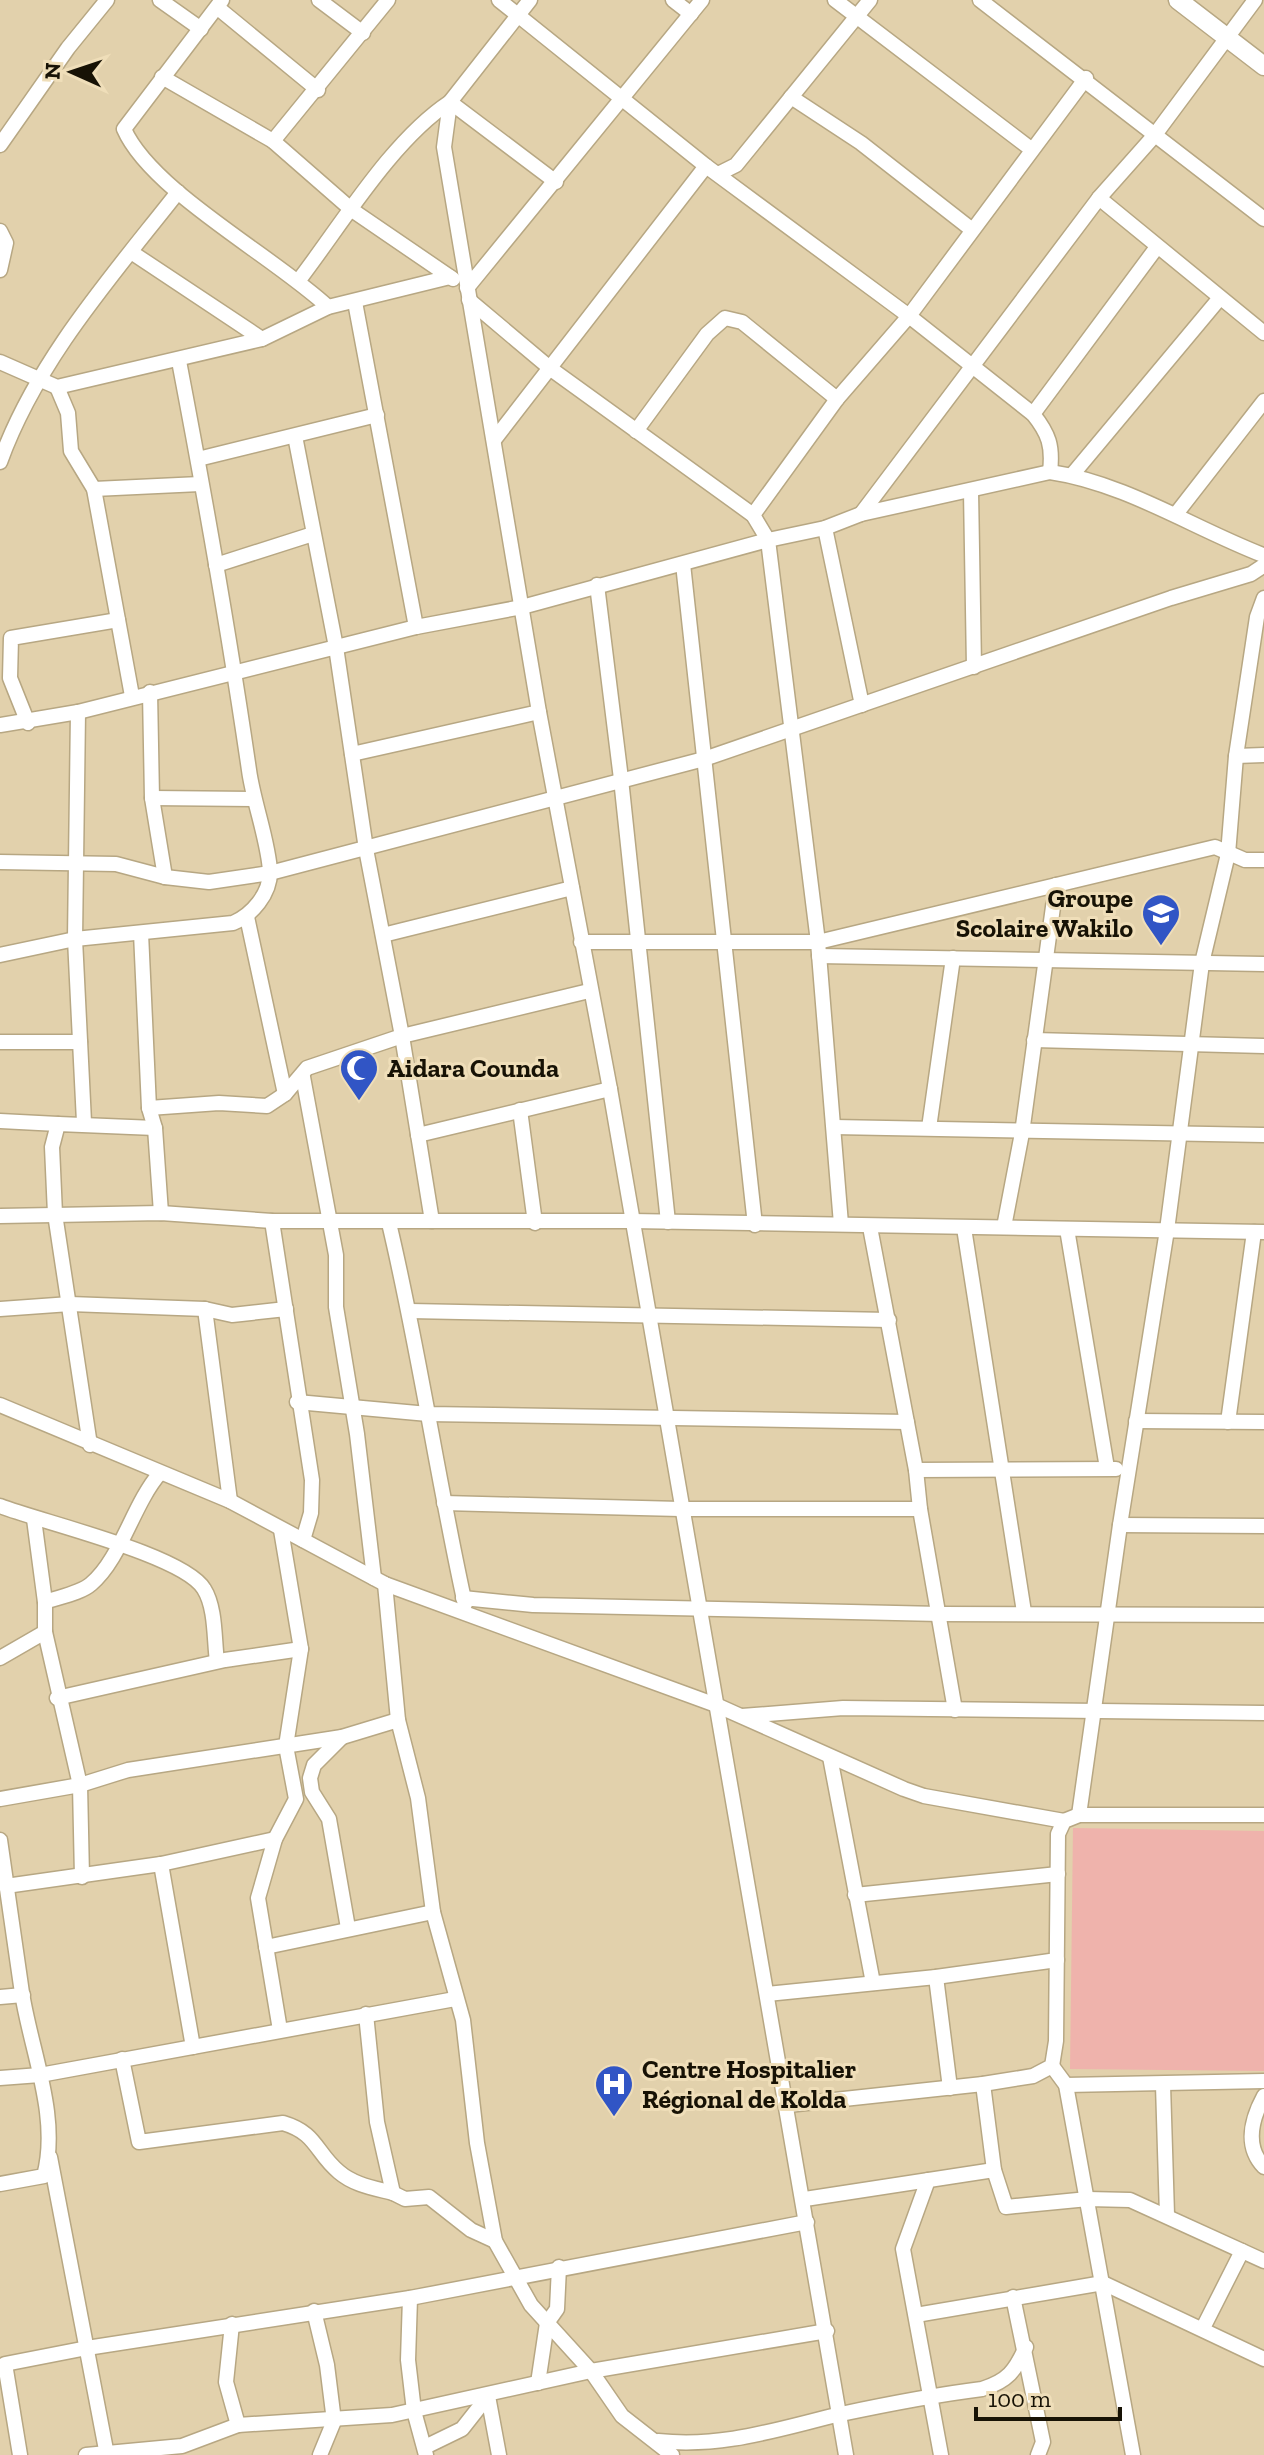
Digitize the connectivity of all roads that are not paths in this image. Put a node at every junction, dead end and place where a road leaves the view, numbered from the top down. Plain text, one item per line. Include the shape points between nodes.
1 (107, 0) edge
2 (160, 0) edge
3 (319, 0) edge
4 (388, 0) edge
5 (499, 0) edge
6 (530, 0) edge
7 (673, 0) edge
8 (702, 0) edge
9 (835, 0) edge
10 (870, 0) edge
11 (980, 0) edge
12 (1178, 0) edge
13 (1255, 0) edge
14 (220, 4) edge
15 (691, 14) junction
16 (517, 15) junction
17 (857, 16) junction
18 (201, 29) junction
19 (363, 33) junction
20 (1229, 37) junction
21 (1264, 66) edge
22 (162, 77) junction
23 (1086, 78) junction
24 (318, 90) junction
25 (791, 97) junction
26 (621, 100) junction
27 (450, 102) junction
28 (1154, 136) junction
29 (273, 141) junction
30 (0, 145) edge
31 (1031, 149) junction
32 (736, 165) junction
33 (706, 166) junction
34 (720, 173) junction
35 (556, 182) junction
36 (178, 192) junction
37 (745, 196) junction
38 (1099, 198) junction
39 (352, 210) junction
40 (1264, 219) edge
41 (971, 229) junction
42 (0, 231) edge
43 (1157, 247) junction
44 (131, 252) junction
45 (0, 270) edge
46 (450, 277) junction
47 (299, 280) junction
48 (468, 294) junction
49 (1219, 299) junction
50 (355, 302) junction
51 (328, 307) junction
52 (909, 316) junction
53 (1264, 333) edge
54 (262, 339) junction
55 (179, 361) junction
56 (0, 362) edge
57 (551, 369) junction
58 (971, 369) junction
59 (39, 377) junction
60 (57, 387) junction
61 (837, 399) junction
62 (1264, 401) edge
63 (1033, 414) junction
64 (377, 415) junction
65 (636, 431) junction
66 (295, 436) junction
67 (494, 440) junction
68 (198, 459) junction
69 (0, 462) edge
70 (1050, 472) junction
71 (1072, 475) junction
72 (200, 484) junction
73 (94, 489) junction
74 (971, 491) junction
75 (861, 514) junction
76 (1176, 514) junction
77 (753, 515) junction
78 (825, 528) junction
79 (313, 534) junction
80 (768, 540) junction
81 (1264, 554) edge
82 (683, 564) junction
83 (216, 565) junction
84 (1264, 566) edge
85 (597, 585) junction
86 (1264, 598) edge
87 (522, 607) junction
88 (1261, 618) edge
89 (118, 620) junction
90 (416, 627) junction
91 (336, 647) junction
92 (974, 667) junction
93 (235, 674) junction
94 (150, 692) junction
95 (132, 696) junction
96 (862, 705) junction
97 (78, 712) junction
98 (539, 712) junction
99 (28, 723) junction
100 (0, 725) edge
101 (793, 731) junction
102 (352, 754) junction
103 (1264, 755) edge
104 (1236, 756) junction
105 (704, 759) junction
106 (621, 779) junction
107 (152, 798) junction
108 (253, 799) junction
109 (555, 800) junction
110 (366, 849) junction
111 (1228, 854) junction
112 (1264, 860) edge
113 (0, 862) edge
114 (77, 864) junction
115 (270, 873) junction
116 (165, 877) junction
117 (1056, 885) junction
118 (572, 888) junction
119 (247, 917) junction
120 (141, 933) junction
121 (383, 935) junction
122 (75, 939) junction
123 (581, 942) junction
124 (637, 944) junction
125 (726, 944) junction
126 (818, 949) junction
127 (0, 955) edge
128 (953, 958) junction
129 (1046, 958) junction
130 (1202, 963) junction
131 (1264, 964) edge
132 (589, 991) junction
133 (402, 1036) junction
134 (1034, 1040) junction
135 (0, 1042) edge
136 (80, 1042) junction
137 (1192, 1044) junction
138 (1264, 1046) edge
139 (303, 1077) junction
140 (610, 1089) junction
141 (285, 1094) junction
142 (149, 1108) junction
143 (520, 1110) junction
144 (0, 1121) edge
145 (84, 1122) junction
146 (58, 1124) junction
147 (834, 1127) junction
148 (155, 1128) junction
149 (929, 1128) junction
150 (1022, 1133) junction
151 (1180, 1133) junction
152 (418, 1135) junction
153 (1264, 1135) edge
154 (161, 1213) junction
155 (55, 1214) junction
156 (0, 1216) edge
157 (331, 1219) junction
158 (272, 1221) junction
159 (432, 1221) junction
160 (632, 1221) junction
161 (668, 1222) junction
162 (389, 1223) junction
163 (535, 1223) junction
164 (841, 1224) junction
165 (755, 1225) junction
166 (870, 1227) junction
167 (1004, 1227) junction
168 (964, 1228) junction
169 (1067, 1229) junction
170 (1167, 1230) junction
171 (1259, 1232) edge
172 (70, 1304) junction
173 (0, 1309) edge
174 (205, 1309) junction
175 (286, 1309) junction
176 (410, 1311) junction
177 (648, 1314) junction
178 (889, 1320) junction
179 (297, 1402) junction
180 (0, 1405) edge
181 (352, 1406) junction
182 (428, 1414) junction
183 (664, 1418) junction
184 (1136, 1421) junction
185 (907, 1422) junction
186 (1228, 1422) junction
187 (1264, 1422) edge
188 (90, 1445) junction
189 (1003, 1468) junction
190 (1107, 1468) junction
191 (916, 1470) junction
192 (1128, 1471) junction
193 (160, 1473) junction
194 (230, 1501) junction
195 (444, 1503) junction
196 (0, 1506) edge
197 (680, 1509) junction
198 (920, 1509) junction
199 (34, 1519) junction
200 (1120, 1525) junction
201 (1264, 1526) edge
202 (281, 1530) junction
203 (303, 1540) junction
204 (119, 1544) junction
205 (379, 1581) junction
206 (45, 1602) junction
207 (465, 1605) junction
208 (697, 1608) junction
209 (1024, 1612) junction
210 (940, 1614) junction
211 (1108, 1615) junction
212 (1264, 1615) edge
213 (45, 1632) junction
214 (301, 1649) junction
215 (0, 1658) edge
216 (217, 1661) junction
217 (57, 1698) junction
218 (716, 1705) junction
219 (955, 1710) junction
220 (1095, 1712) junction
221 (1264, 1713) edge
222 (737, 1716) junction
223 (398, 1720) junction
224 (342, 1737) junction
225 (286, 1746) junction
226 (830, 1757) junction
227 (80, 1785) junction
228 (0, 1799) edge
229 (1079, 1815) junction
230 (1264, 1815) edge
231 (1064, 1821) junction
232 (275, 1839) junction
233 (0, 1840) edge
234 (161, 1864) junction
235 (1058, 1874) junction
236 (82, 1877) junction
237 (5, 1893) edge
238 (855, 1895) junction
239 (433, 1912) junction
240 (348, 1928) junction
241 (266, 1947) junction
242 (1057, 1960) junction
243 (936, 1977) junction
244 (873, 1983) junction
245 (767, 1994) junction
246 (23, 1995) junction
247 (0, 1997) edge
248 (455, 1999) junction
249 (366, 2014) junction
250 (280, 2030) junction
251 (193, 2047) junction
252 (122, 2059) junction
253 (1052, 2066) junction
254 (40, 2075) junction
255 (0, 2078) edge
256 (1264, 2081) edge
257 (983, 2084) junction
258 (1066, 2085) junction
259 (1163, 2085) junction
260 (950, 2088) junction
261 (1264, 2096) edge
262 (788, 2105) junction
263 (50, 2153) junction
264 (1264, 2167) edge
265 (994, 2170) junction
266 (928, 2180) junction
267 (0, 2184) edge
268 (393, 2193) junction
269 (805, 2199) junction
270 (1088, 2199) junction
271 (1167, 2215) junction
272 (807, 2222) junction
273 (495, 2241) junction
274 (1242, 2251) junction
275 (1264, 2261) edge
276 (559, 2267) junction
277 (513, 2276) junction
278 (1103, 2283) junction
279 (1013, 2297) junction
280 (410, 2298) junction
281 (314, 2311) junction
282 (916, 2315) junction
283 (547, 2323) junction
284 (232, 2324) junction
285 (1203, 2328) junction
286 (827, 2331) junction
287 (1026, 2347) junction
288 (87, 2348) junction
289 (1264, 2359) edge
290 (2, 2365) edge
291 (591, 2371) junction
292 (538, 2383) junction
293 (488, 2396) junction
294 (928, 2396) junction
295 (414, 2411) junction
296 (839, 2415) junction
297 (334, 2421) junction
298 (238, 2425) junction
299 (658, 2441) junction
300 (732, 2441) junction
301 (425, 2451) edge
302 (155, 2452) edge
303 (106, 2453) edge
304 (20, 2455) edge
305 (86, 2455) edge
306 (320, 2455) edge
307 (499, 2455) edge
308 (672, 2455) edge
309 (716, 2455) edge
310 (846, 2455) edge
311 (941, 2455) edge
312 (1038, 2455) edge
313 (1133, 2455) edge

1 - 30 street
2 - 18 street
3 - 19 street
4 - 19 street
5 - 16 street
6 - 16 street
7 - 15 street
8 - 15 street
9 - 17 street
10 - 17 street
11 - 23 street
12 - 20 main road
13 - 20 street
14 - 18 street
14 - 24 street
15 - 26 street
16 - 26 street
16 - 27 street
17 - 25 street
17 - 31 street
18 - 22 street
19 - 24 street
20 - 21 main road
20 - 28 street
22 - 29 street
22 - 36 street via 124,129 147,164
23 - 28 street
23 - 31 street
24 - 29 street
25 - 32 street
25 - 41 street via 861,143
26 - 33 street
26 - 35 street
27 - 35 street
27 - 39 street via 426,117
27 - 48 street via 444,147
28 - 38 street
28 - 40 street
29 - 39 street
31 - 41 street
32 - 34 street
32 - 37 street
33 - 34 street
33 - 57 street
34 - 37 street
35 - 48 street
36 - 44 street
36 - 47 street
37 - 52 street
38 - 43 street
38 - 58 street
39 - 46 street
39 - 47 street
41 - 52 street
42 - 45 street via 6,243
43 - 49 street
43 - 63 street
44 - 54 street
44 - 59 street
46 - 48 street
46 - 50 street
47 - 51 street
48 - 57 street
48 - 67 street
49 - 53 street
49 - 71 street
50 - 51 street
50 - 64 street
51 - 54 street
52 - 58 street
52 - 61 street
54 - 55 street
55 - 60 street
55 - 68 street
56 - 59 street
57 - 65 street
57 - 67 street
58 - 63 street
58 - 75 street
59 - 60 street
59 - 69 street
60 - 73 street via 68,413 71,451
61 - 65 street via 742,322 725,318 707,334
61 - 77 street
62 - 76 street
63 - 70 street via 1049,434
64 - 66 street
64 - 90 street
65 - 77 street
66 - 68 street
66 - 79 street
67 - 87 street
68 - 72 street
70 - 71 street
70 - 74 street
71 - 76 street
72 - 73 street
72 - 83 street
73 - 89 street
74 - 75 street
74 - 92 street
75 - 78 street
76 - 81 street
77 - 80 street
78 - 80 street
78 - 96 street
79 - 83 street
79 - 91 street
80 - 82 street
80 - 101 street
81 - 84 street
82 - 85 street
82 - 105 street
83 - 93 street
84 - 92 street
85 - 87 street
85 - 106 street
86 - 88 street
87 - 90 street
87 - 98 street
88 - 104 street
89 - 95 street
89 - 99 street via 11,638 10,678
90 - 91 street
91 - 93 street
91 - 102 street
92 - 96 street
93 - 94 street
93 - 108 street
94 - 95 street
94 - 107 street
95 - 97 street
96 - 101 street
97 - 99 street
97 - 114 street
98 - 102 street
98 - 109 street
99 - 100 street
101 - 105 street
101 - 126 street
102 - 110 street
103 - 104 street
104 - 111 street
105 - 106 street
105 - 125 street
106 - 109 street
106 - 124 street
107 - 108 street
107 - 116 street
108 - 115 street
109 - 110 street
109 - 118 street
110 - 115 street
110 - 121 street
111 - 112 street
111 - 117 street via 1215,847
111 - 130 street
113 - 114 street
114 - 116 street via 116,864
114 - 122 street
115 - 116 street via 209,882
115 - 119 street via 262,899
117 - 126 street
117 - 129 street
118 - 121 street
118 - 123 street
119 - 120 street
119 - 141 street
120 - 122 street
120 - 142 street
121 - 133 street
122 - 127 street
122 - 136 street
123 - 124 street
123 - 132 street
124 - 125 street
124 - 161 street
125 - 126 street
125 - 165 street
126 - 128 street
126 - 147 street
128 - 129 street
128 - 149 street
129 - 130 street
129 - 134 street
130 - 131 street
130 - 137 street
132 - 133 street
132 - 140 street
133 - 139 street via 307,1068
133 - 152 street
134 - 137 street
134 - 150 street
135 - 136 street
136 - 145 street
137 - 138 street
137 - 151 street
139 - 141 street
139 - 157 street
140 - 143 street
140 - 160 street
141 - 142 street via 267,1106
142 - 148 street
143 - 152 street
143 - 163 street
144 - 146 street
145 - 146 street
145 - 148 street
146 - 155 street via 52,1147
147 - 149 street
147 - 164 street
148 - 154 street
149 - 150 street
150 - 151 street
150 - 167 street
151 - 153 street
151 - 170 street
152 - 159 street
154 - 155 street
154 - 158 street
155 - 156 street
155 - 172 street
157 - 158 street
157 - 162 street
157 - 181 street via 336,1307
158 - 175 street
159 - 162 street
159 - 163 street
160 - 161 street
160 - 163 street
160 - 177 street
161 - 165 street
162 - 176 street
164 - 165 street
164 - 166 street
166 - 168 street
166 - 178 street
167 - 168 street
167 - 169 street
168 - 189 street
169 - 170 street
169 - 190 street
170 - 171 street
170 - 184 street
171 - 186 street
172 - 173 street
172 - 174 street
172 - 188 street
174 - 175 street via 232,1315
174 - 194 street
175 - 179 street
176 - 177 street
176 - 182 street
177 - 178 street
177 - 183 street
178 - 185 street
179 - 181 street
179 - 203 street via 313,1496
180 - 188 street
181 - 182 street
181 - 205 street
182 - 183 street
182 - 195 street
183 - 185 street
183 - 197 street
184 - 186 street
184 - 192 street
185 - 191 street
186 - 187 street
188 - 193 street
189 - 190 street
189 - 191 street
189 - 209 street
190 - 192 street
191 - 198 street
192 - 200 street
193 - 194 street
193 - 204 street via 144,1491
194 - 202 street
195 - 197 street
195 - 207 street
196 - 199 street
197 - 198 street
197 - 208 street
198 - 210 street
199 - 204 street
199 - 206 street
200 - 201 street
200 - 211 street
202 - 203 street
202 - 214 street
203 - 205 street
204 - 206 street via 91,1584
204 - 216 street via 190,1575 204,1589
205 - 207 street
205 - 223 street
206 - 213 street
207 - 208 street
207 - 218 street
208 - 210 street
208 - 218 street
209 - 210 street
209 - 211 street
210 - 219 street
211 - 212 street
211 - 220 street
213 - 215 street
213 - 217 street
214 - 216 street
214 - 225 street
216 - 217 street
217 - 227 street
218 - 222 street
218 - 245 street
219 - 220 street
219 - 222 street via 843,1708
220 - 221 street
220 - 229 street
222 - 226 street
223 - 224 street
223 - 239 street via 418,1798
224 - 225 street
224 - 240 street via 314,1765 310,1778 312,1792 329,1819
225 - 227 street via 128,1770
225 - 232 street via 296,1799
226 - 231 street via 924,1796
226 - 238 street
227 - 228 street
227 - 236 street
229 - 230 street
229 - 231 street
231 - 235 street via 1058,1834
232 - 234 street
232 - 241 street via 258,1898
233 - 237 street
234 - 236 street
234 - 251 street
235 - 238 street
235 - 242 street
236 - 237 street
237 - 246 street
238 - 244 street
239 - 240 street
239 - 248 street
240 - 241 street
241 - 250 street
242 - 243 street
242 - 253 street
243 - 244 street
243 - 260 street
244 - 245 street
245 - 262 street
246 - 247 street
246 - 254 street
248 - 249 street
248 - 273 street via 468,2048 477,2143
249 - 250 street
249 - 268 street via 377,2122
250 - 251 street
251 - 252 street
252 - 254 street
252 - 268 street via 139,2142 283,2123 305,2131 337,2171 354,2182
253 - 257 street via 1033,2076
253 - 258 street
254 - 255 street
254 - 263 street
256 - 259 street
257 - 260 street
257 - 265 street
258 - 259 street
258 - 270 street
259 - 271 street
260 - 262 street
261 - 264 street via 1251,2126
262 - 269 street
263 - 267 street via 44,2176
263 - 288 street
265 - 266 street
265 - 270 street via 1006,2207
266 - 269 street
266 - 282 street via 903,2249
268 - 273 street via 405,2199 429,2197 471,2230
269 - 272 street
270 - 271 street via 1130,2200
270 - 278 street
271 - 274 street
272 - 276 street
272 - 286 street
273 - 277 street
274 - 275 street
274 - 285 street
276 - 277 street
276 - 283 street via 557,2309
277 - 280 street
277 - 283 street
278 - 279 street
278 - 285 street
278 - 313 street
279 - 282 street
279 - 287 street
280 - 281 street
280 - 295 street via 408,2360
281 - 284 street
281 - 297 street
282 - 294 street
283 - 291 street
283 - 292 street
284 - 288 street
284 - 298 street via 226,2382
285 - 289 street
286 - 291 street
286 - 296 street
287 - 294 street via 1003,2383
287 - 312 street via 1043,2442
288 - 290 street
288 - 303 street
290 - 304 street
291 - 292 street
291 - 299 street via 622,2416
292 - 293 street
293 - 295 street
293 - 301 street via 462,2429
293 - 307 street
294 - 296 street
294 - 311 street
295 - 297 street
295 - 301 street
296 - 300 street
296 - 310 street
297 - 298 street
297 - 306 street
298 - 302 street
299 - 300 street
299 - 308 street
300 - 309 street
302 - 303 street
303 - 305 street

